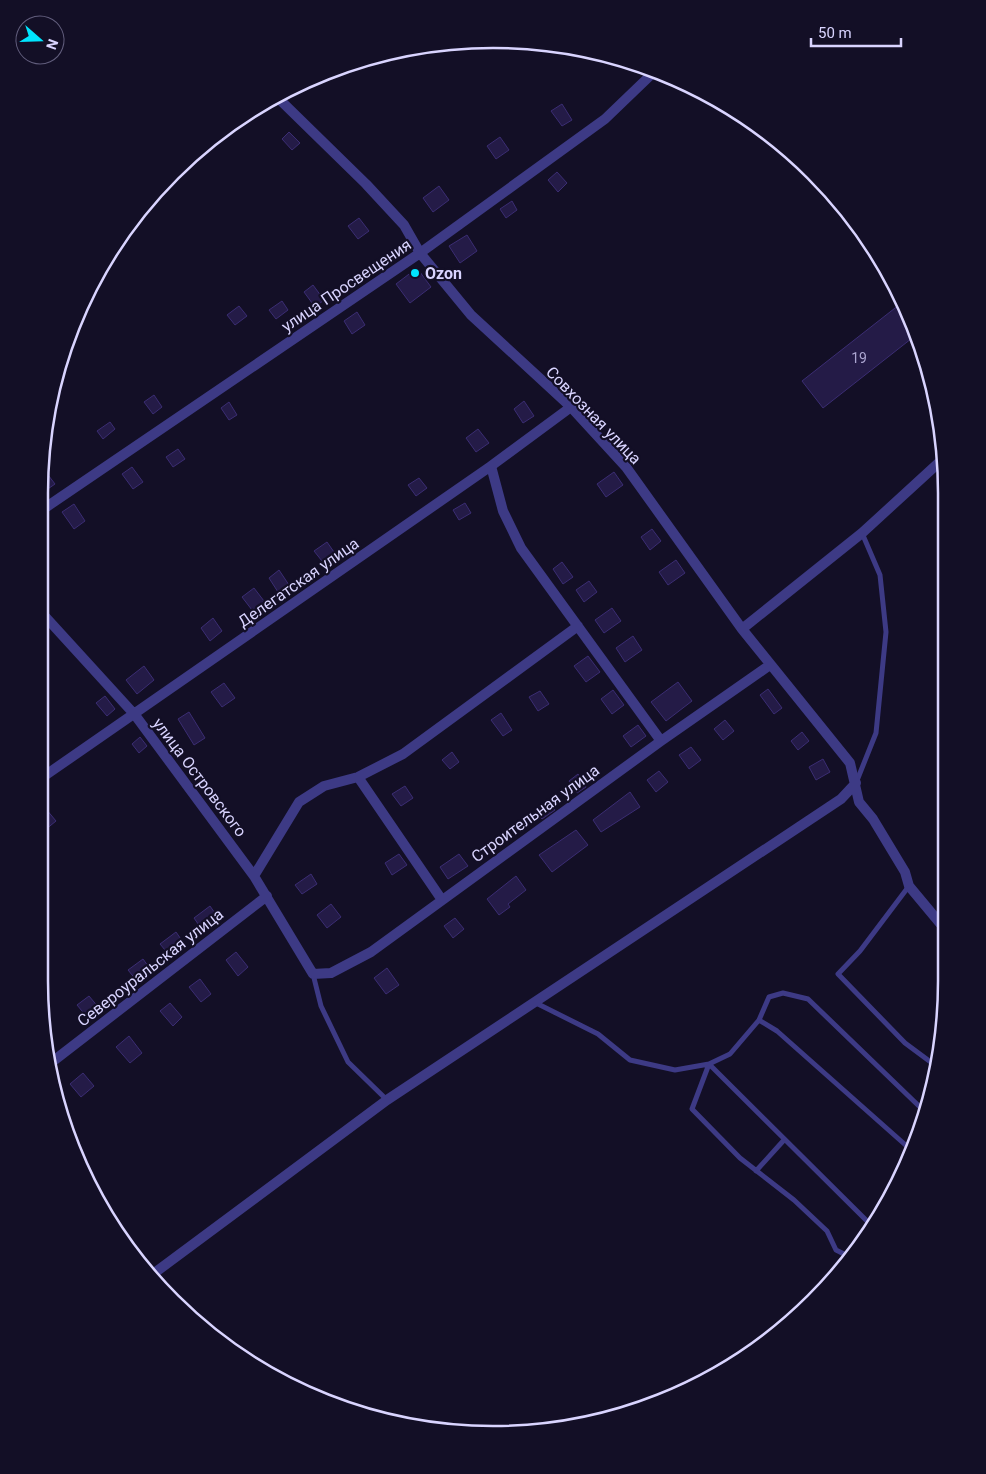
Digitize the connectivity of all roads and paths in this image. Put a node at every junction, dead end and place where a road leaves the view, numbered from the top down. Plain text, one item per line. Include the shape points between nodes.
1 (650, 76) edge
2 (281, 101) edge
3 (420, 253) junction
4 (571, 407) junction
5 (938, 463) edge
6 (491, 466) junction
7 (48, 506) edge
8 (862, 533) junction
9 (48, 620) edge
10 (578, 626) junction
11 (742, 629) junction
12 (770, 665) junction
13 (135, 715) junction
14 (662, 741) junction
15 (48, 774) edge
16 (358, 777) junction
17 (856, 783) junction
18 (254, 876) junction
19 (909, 886) junction
20 (267, 896) junction
21 (442, 900) junction
22 (938, 921) edge
23 (314, 974) junction
24 (536, 1002) junction
25 (759, 1020) junction
26 (55, 1060) edge
27 (931, 1062) edge
28 (709, 1064) junction
29 (387, 1100) junction
30 (920, 1107) edge
31 (784, 1140) junction
32 (907, 1146) edge
33 (756, 1170) junction
34 (868, 1222) edge
35 (844, 1254) edge
36 (156, 1272) edge

1 - 3 street, улица Просвещения via 605,119
2 - 3 street, Совхозная улица via 366,184 404,226
3 - 4 street, Совхозная улица via 471,315
3 - 7 street, улица Просвещения
4 - 6 street, Делегатская улица
4 - 11 street, Совхозная улица via 626,467
5 - 8 street
6 - 10 street via 503,511 520,548
6 - 13 street, Делегатская улица
8 - 11 street
8 - 17 lane via 880,575 886,632 876,733
9 - 13 street, улица Островского
10 - 14 street
10 - 16 street via 403,754
11 - 12 street, Совхозная улица
12 - 14 street, Строительная улица
12 - 17 street, Совхозная улица via 850,763
13 - 15 street, Делегатская улица
13 - 18 street, улица Островского
14 - 21 street, Строительная улица
16 - 18 street via 324,786 299,802
16 - 21 street
17 - 19 street, Совхозная улица via 859,802 905,872
17 - 24 street via 841,799
18 - 20 street, улица Островского
19 - 22 street, Совхозная улица
19 - 27 lane via 860,951 838,974 905,1042
20 - 23 street, улица Островского
20 - 26 street, Североуральская улица
21 - 23 street, Строительная улица via 371,952 331,973
23 - 29 lane via 321,1006 348,1062
24 - 28 lane via 598,1034 630,1060 675,1070
24 - 29 street
25 - 28 lane via 730,1054
25 - 30 lane via 769,997 783,993 808,999
25 - 32 lane via 777,1031
28 - 31 lane
28 - 33 lane via 692,1109
29 - 36 street
31 - 33 lane
31 - 34 lane
33 - 35 lane via 827,1231 836,1250

